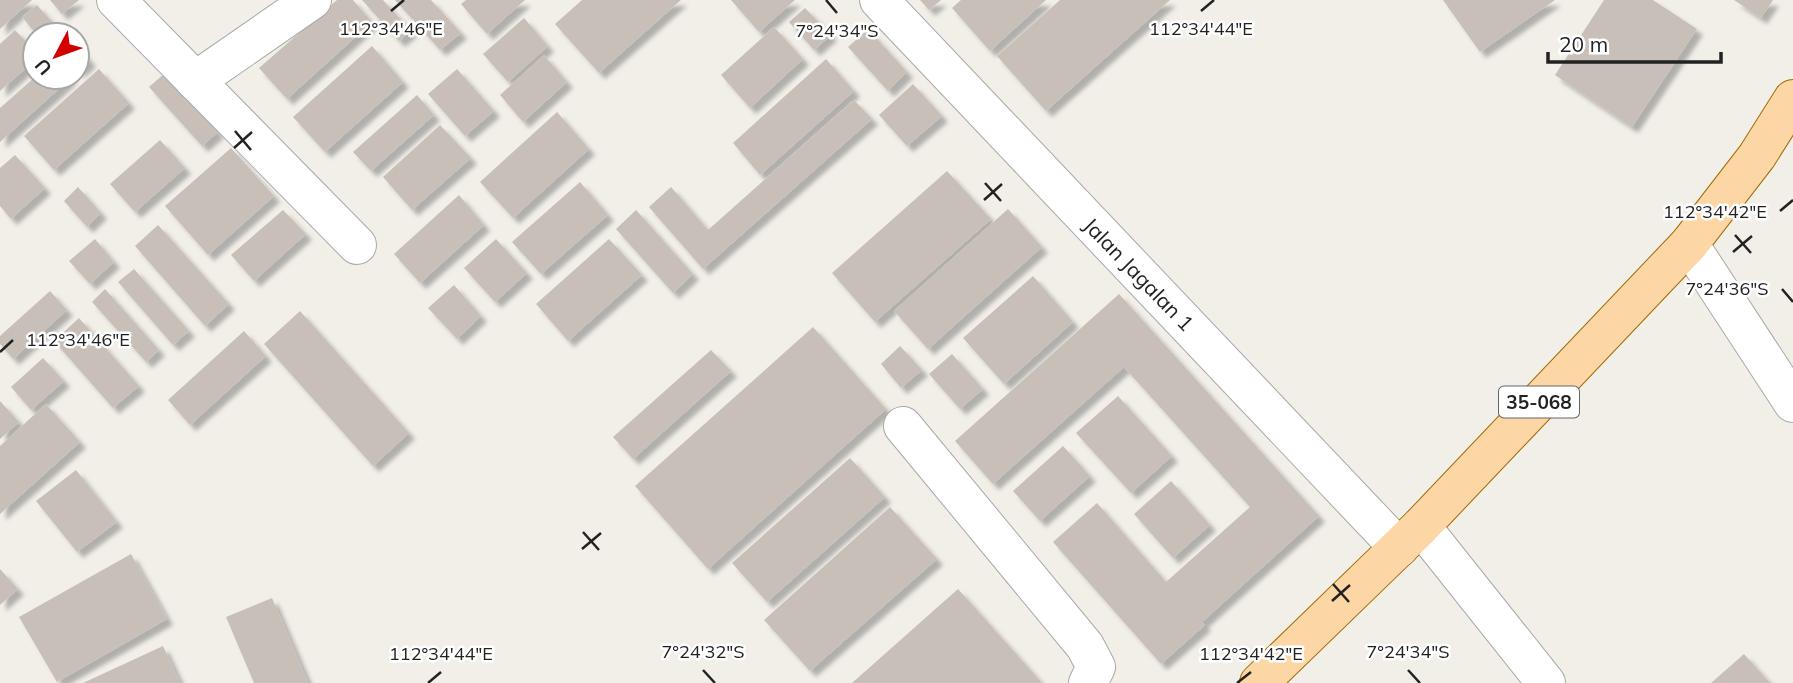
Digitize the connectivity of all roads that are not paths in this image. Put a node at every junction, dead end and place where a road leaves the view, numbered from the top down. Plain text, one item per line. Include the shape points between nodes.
1 (116, 0) edge
2 (312, 0) edge
3 (879, 0) edge
4 (195, 81) junction
5 (1793, 99) edge
6 (1689, 244) junction
7 (357, 245) dead end
8 (1793, 403) edge
9 (903, 426) dead end
10 (1410, 537) junction
11 (1088, 683) edge
12 (1259, 683) edge
13 (1546, 683) edge

1 - 4 street
2 - 4 street
3 - 10 street, Jalan Jagalan 1
4 - 7 street
5 - 6 main road, 35-068 via 1757,156
6 - 8 street
6 - 10 main road, 35-068
9 - 11 street via 1085,646 1096,667
10 - 12 main road, 35-068
10 - 13 street, Jalan Jagalan 1

